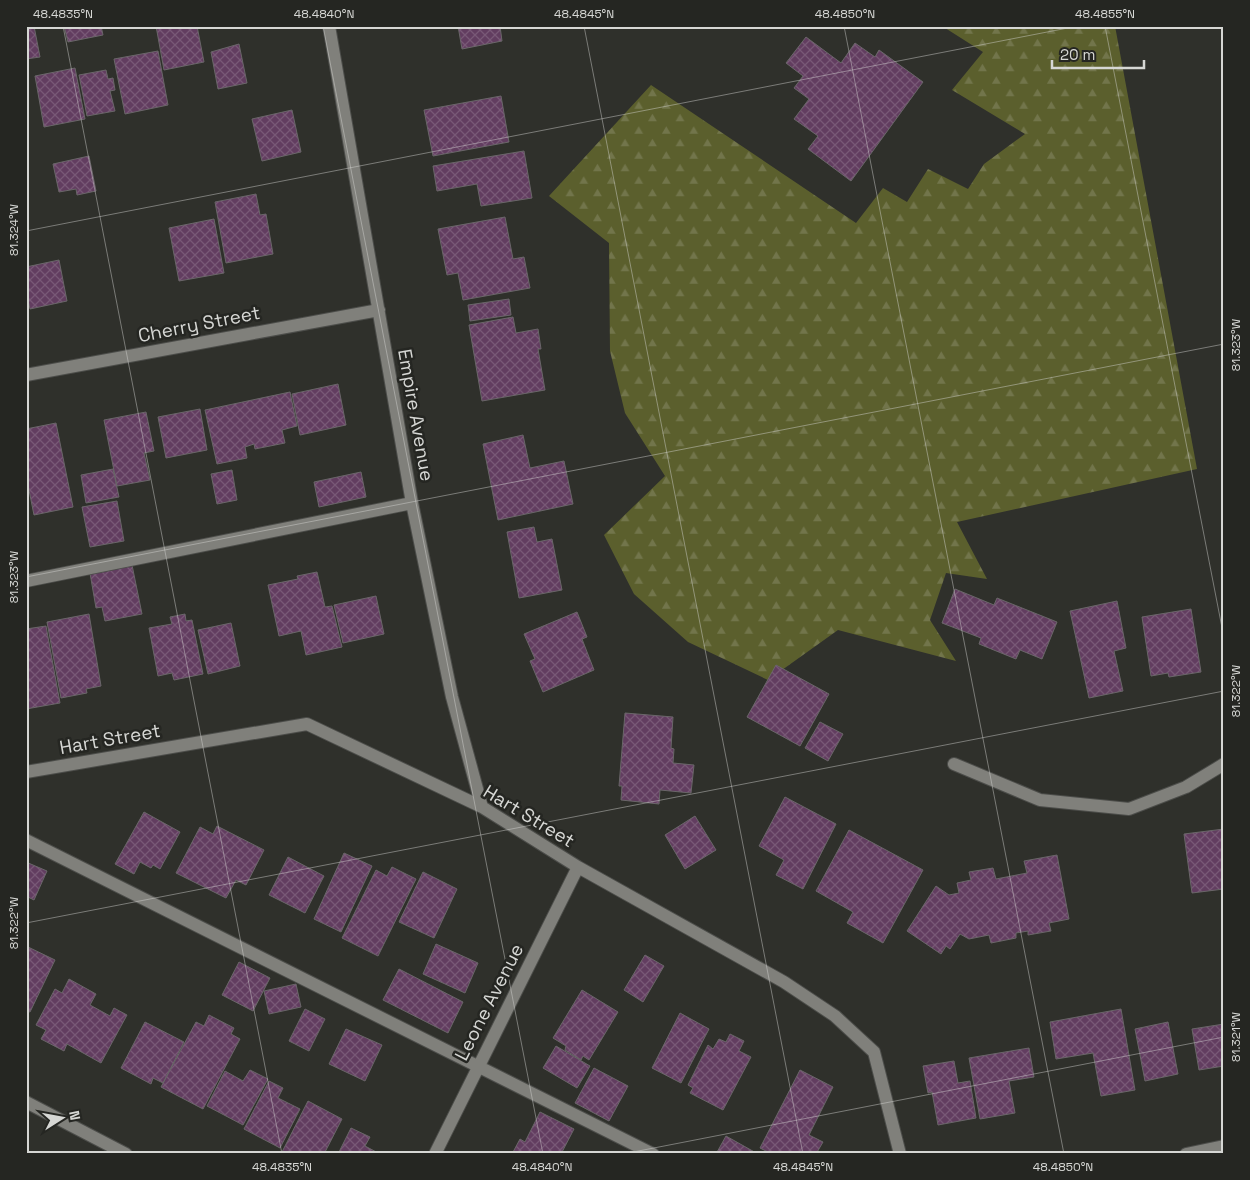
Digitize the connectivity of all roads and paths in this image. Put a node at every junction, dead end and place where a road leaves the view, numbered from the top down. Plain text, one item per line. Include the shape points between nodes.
1 (329, 26) edge
2 (379, 310) junction
3 (26, 376) edge
4 (412, 503) junction
5 (26, 581) edge
6 (954, 764) dead end
7 (1224, 764) edge
8 (26, 772) edge
9 (482, 807) junction
10 (26, 840) edge
11 (578, 867) junction
12 (478, 1065) junction
13 (26, 1102) edge
14 (1224, 1146) edge
15 (126, 1154) edge
16 (435, 1154) edge
17 (653, 1154) edge
18 (900, 1154) edge
19 (1186, 1154) edge

1 - 2 street, Empire Avenue
2 - 3 street, Cherry Street
2 - 4 street, Empire Avenue
4 - 5 street
4 - 9 street, Empire Avenue via 452,697
6 - 7 street via 1040,800 1130,809 1186,787
8 - 9 street, Hart Street via 307,724
9 - 11 street, Hart Street
10 - 12 street
11 - 12 street, Leone Avenue
11 - 18 street, Hart Street via 784,982 835,1016 874,1052
12 - 16 street, Leone Avenue
12 - 17 street
13 - 15 street
14 - 19 street

